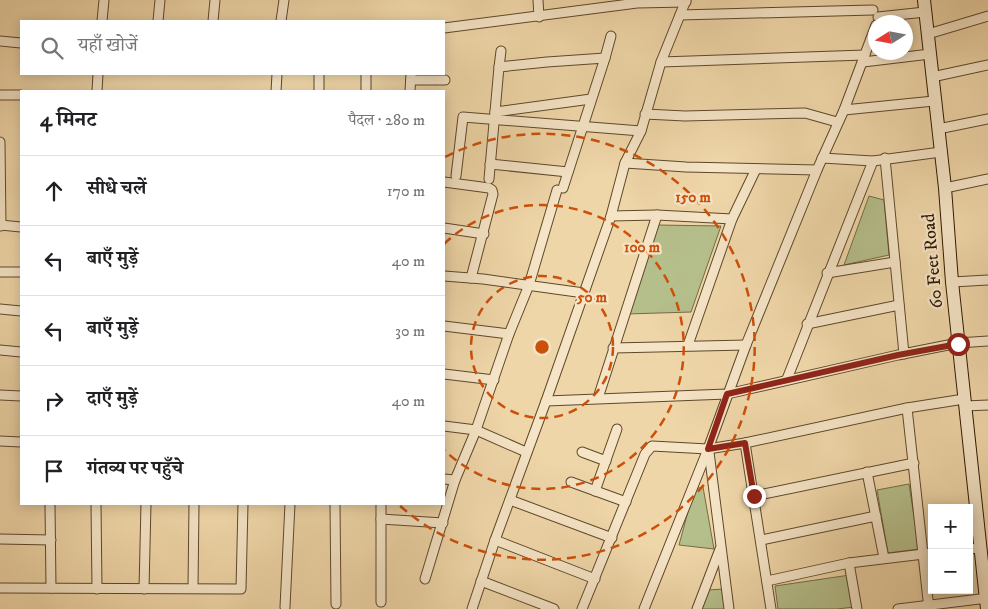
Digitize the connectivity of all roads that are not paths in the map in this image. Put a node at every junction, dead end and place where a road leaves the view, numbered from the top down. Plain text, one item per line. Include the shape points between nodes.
1 (104, 0) edge
2 (160, 0) edge
3 (215, 0) edge
4 (284, 0) edge
5 (538, 0) edge
6 (872, 0) edge
7 (686, 1) edge
8 (925, 6) edge
9 (680, 15) junction
10 (875, 15) edge
11 (888, 15) edge
12 (988, 16) edge
13 (539, 17) junction
14 (868, 18) edge
15 (102, 20) edge
16 (158, 20) edge
17 (212, 20) edge
18 (282, 20) edge
19 (445, 28) edge
20 (928, 34) junction
21 (611, 36) dead end
22 (0, 41) edge
23 (20, 43) edge
24 (868, 45) edge
25 (501, 51) dead end
26 (930, 54) junction
27 (605, 58) junction
28 (864, 58) junction
29 (662, 62) junction
30 (988, 65) edge
31 (499, 68) junction
32 (98, 75) edge
33 (277, 75) edge
34 (320, 75) edge
35 (366, 75) edge
36 (411, 77) edge
37 (932, 77) junction
38 (445, 80) dead end
39 (97, 90) edge
40 (276, 90) edge
41 (319, 90) edge
42 (366, 90) edge
43 (410, 90) edge
44 (0, 94) edge
45 (20, 95) edge
46 (591, 99) junction
47 (934, 101) junction
48 (844, 110) junction
49 (645, 114) junction
50 (495, 116) junction
51 (988, 119) edge
52 (837, 122) junction
53 (582, 127) junction
54 (938, 129) junction
55 (641, 131) junction
56 (0, 142) edge
57 (941, 152) junction
58 (822, 158) junction
59 (885, 158) junction
60 (873, 161) junction
61 (625, 163) junction
62 (490, 164) junction
63 (756, 169) junction
64 (817, 170) junction
65 (568, 172) junction
66 (456, 176) dead end
67 (490, 179) dead end
68 (988, 179) edge
69 (445, 182) edge
70 (945, 188) junction
71 (657, 215) junction
72 (611, 216) junction
73 (732, 220) junction
74 (1, 226) edge
75 (20, 227) edge
76 (445, 228) edge
77 (484, 234) junction
78 (895, 262) junction
79 (0, 272) edge
80 (20, 272) edge
81 (827, 273) junction
82 (445, 276) edge
83 (471, 278) junction
84 (988, 280) edge
85 (952, 282) junction
86 (528, 285) junction
87 (584, 292) junction
88 (899, 305) junction
89 (0, 309) edge
90 (20, 311) edge
91 (807, 324) junction
92 (445, 326) edge
93 (509, 334) junction
94 (988, 342) edge
95 (958, 344) junction
96 (688, 345) junction
97 (746, 345) junction
98 (613, 348) junction
99 (0, 350) edge
100 (20, 352) edge
101 (904, 354) junction
102 (445, 374) edge
103 (494, 380) junction
104 (786, 380) junction
105 (727, 394) junction
106 (0, 395) edge
107 (20, 396) edge
108 (598, 398) junction
109 (546, 401) junction
110 (964, 402) junction
111 (988, 405) edge
112 (907, 408) junction
113 (445, 426) edge
114 (617, 429) dead end
115 (476, 430) junction
116 (0, 441) edge
117 (20, 442) edge
118 (745, 443) junction
119 (708, 449) junction
120 (526, 452) junction
121 (582, 452) dead end
122 (606, 461) junction
123 (914, 463) junction
124 (867, 472) junction
125 (445, 479) edge
126 (455, 480) junction
127 (571, 482) dead end
128 (595, 491) junction
129 (754, 496) junction
130 (510, 500) junction
131 (626, 502) junction
132 (50, 505) edge
133 (96, 505) edge
134 (146, 505) edge
135 (194, 505) edge
136 (243, 505) edge
137 (290, 505) edge
138 (335, 505) edge
139 (381, 505) edge
140 (876, 516) junction
141 (381, 519) junction
142 (443, 523) junction
143 (612, 538) junction
144 (0, 539) edge
145 (51, 540) junction
146 (495, 540) junction
147 (761, 540) junction
148 (721, 548) junction
149 (974, 548) edge
150 (928, 554) edge
151 (884, 558) junction
152 (849, 563) junction
153 (425, 579) dead end
154 (595, 579) junction
155 (767, 580) junction
156 (481, 581) junction
157 (0, 588) edge
158 (51, 588) junction
159 (193, 588) junction
160 (97, 589) junction
161 (144, 589) junction
162 (929, 594) edge
163 (381, 602) dead end
164 (987, 602) edge
165 (336, 604) dead end
166 (285, 607) dead end
167 (929, 607) edge
168 (472, 609) edge
169 (554, 609) edge
170 (582, 609) edge
171 (644, 609) edge
172 (697, 609) edge
173 (729, 609) edge
174 (771, 609) edge
175 (857, 609) edge
176 (898, 609) edge

1 - 15 street
2 - 16 street
3 - 17 street
4 - 18 street
5 - 13 street
6 - 10 street
7 - 9 street
7 - 13 street via 637,3
8 - 11 street
8 - 20 main road, 60 Feet Road
9 - 14 street
9 - 29 street
12 - 20 street
13 - 19 street
20 - 26 main road, 60 Feet Road
21 - 27 street
22 - 23 street
24 - 28 street
25 - 31 street
26 - 28 street
26 - 37 main road, 60 Feet Road
27 - 31 street
27 - 46 street
28 - 29 street
28 - 48 street
29 - 49 street
30 - 37 street
31 - 50 street
32 - 39 street
33 - 40 street
34 - 41 street
35 - 42 street
36 - 38 street
36 - 43 street
37 - 47 main road, 60 Feet Road
44 - 45 street
46 - 50 street
46 - 53 street
47 - 48 street
47 - 54 main road, 60 Feet Road
48 - 52 street
49 - 52 street via 804,113
49 - 55 street
50 - 53 street
50 - 62 street
50 - 66 street via 463,117
51 - 54 street
52 - 58 street
53 - 55 street
53 - 65 street
54 - 57 main road, 60 Feet Road
55 - 61 street
56 - 74 street
57 - 59 street
57 - 70 main road, 60 Feet Road
58 - 60 street
58 - 64 street
59 - 60 street
59 - 78 street
60 - 81 street
61 - 63 street
61 - 72 street
62 - 65 street
62 - 67 street
63 - 64 street
63 - 73 street
64 - 97 street
65 - 86 street
68 - 70 street
69 - 77 street via 492,190
70 - 85 main road, 60 Feet Road
71 - 72 street
71 - 73 street
71 - 98 street
72 - 87 street
73 - 96 street
74 - 75 street
76 - 77 street
77 - 83 street
78 - 81 street
78 - 88 street
79 - 80 street
81 - 91 street
82 - 83 street
83 - 86 street
84 - 85 street
85 - 95 main road, 60 Feet Road
86 - 87 street
86 - 93 street
87 - 109 street
88 - 91 street
88 - 101 street
89 - 90 street
91 - 104 street
92 - 93 street
93 - 103 street
94 - 95 street
95 - 101 street
95 - 110 main road, 60 Feet Road
96 - 97 street
96 - 98 street
97 - 105 street
98 - 108 street
99 - 100 street
101 - 104 street
102 - 103 street
103 - 115 street
104 - 105 street
105 - 108 street
105 - 119 street
106 - 107 street
108 - 109 street
109 - 120 street
110 - 111 street
110 - 112 street
110 - 149 main road, 60 Feet Road
112 - 118 street
112 - 123 street
113 - 115 street
114 - 122 street
115 - 120 street
115 - 126 street
116 - 117 street
118 - 119 street
118 - 129 street
119 - 131 street via 652,446 645,454
119 - 148 street
119 - 171 street
120 - 130 street
121 - 122 street
122 - 128 street
123 - 124 street
123 - 150 street
124 - 129 street
124 - 140 street
125 - 126 street
126 - 142 street
127 - 128 street
128 - 131 street
129 - 147 street
130 - 143 street
130 - 146 street
131 - 143 street
132 - 145 street
133 - 160 street
134 - 161 street
135 - 159 street
136 - 159 street via 241,589
137 - 166 street
138 - 165 street
139 - 141 street
140 - 147 street
140 - 151 street
141 - 142 street
141 - 163 street
142 - 153 street
143 - 154 street
144 - 145 street
145 - 158 street
146 - 154 street
146 - 156 street
147 - 155 street
148 - 172 street
148 - 173 street
149 - 164 main road, 60 Feet Road
150 - 151 street
151 - 152 street
152 - 155 street
152 - 175 street
154 - 170 street
155 - 174 street
156 - 168 street
156 - 169 street
157 - 158 street
158 - 160 street
159 - 161 street
160 - 161 street
162 - 167 street
164 - 167 street
167 - 176 street

